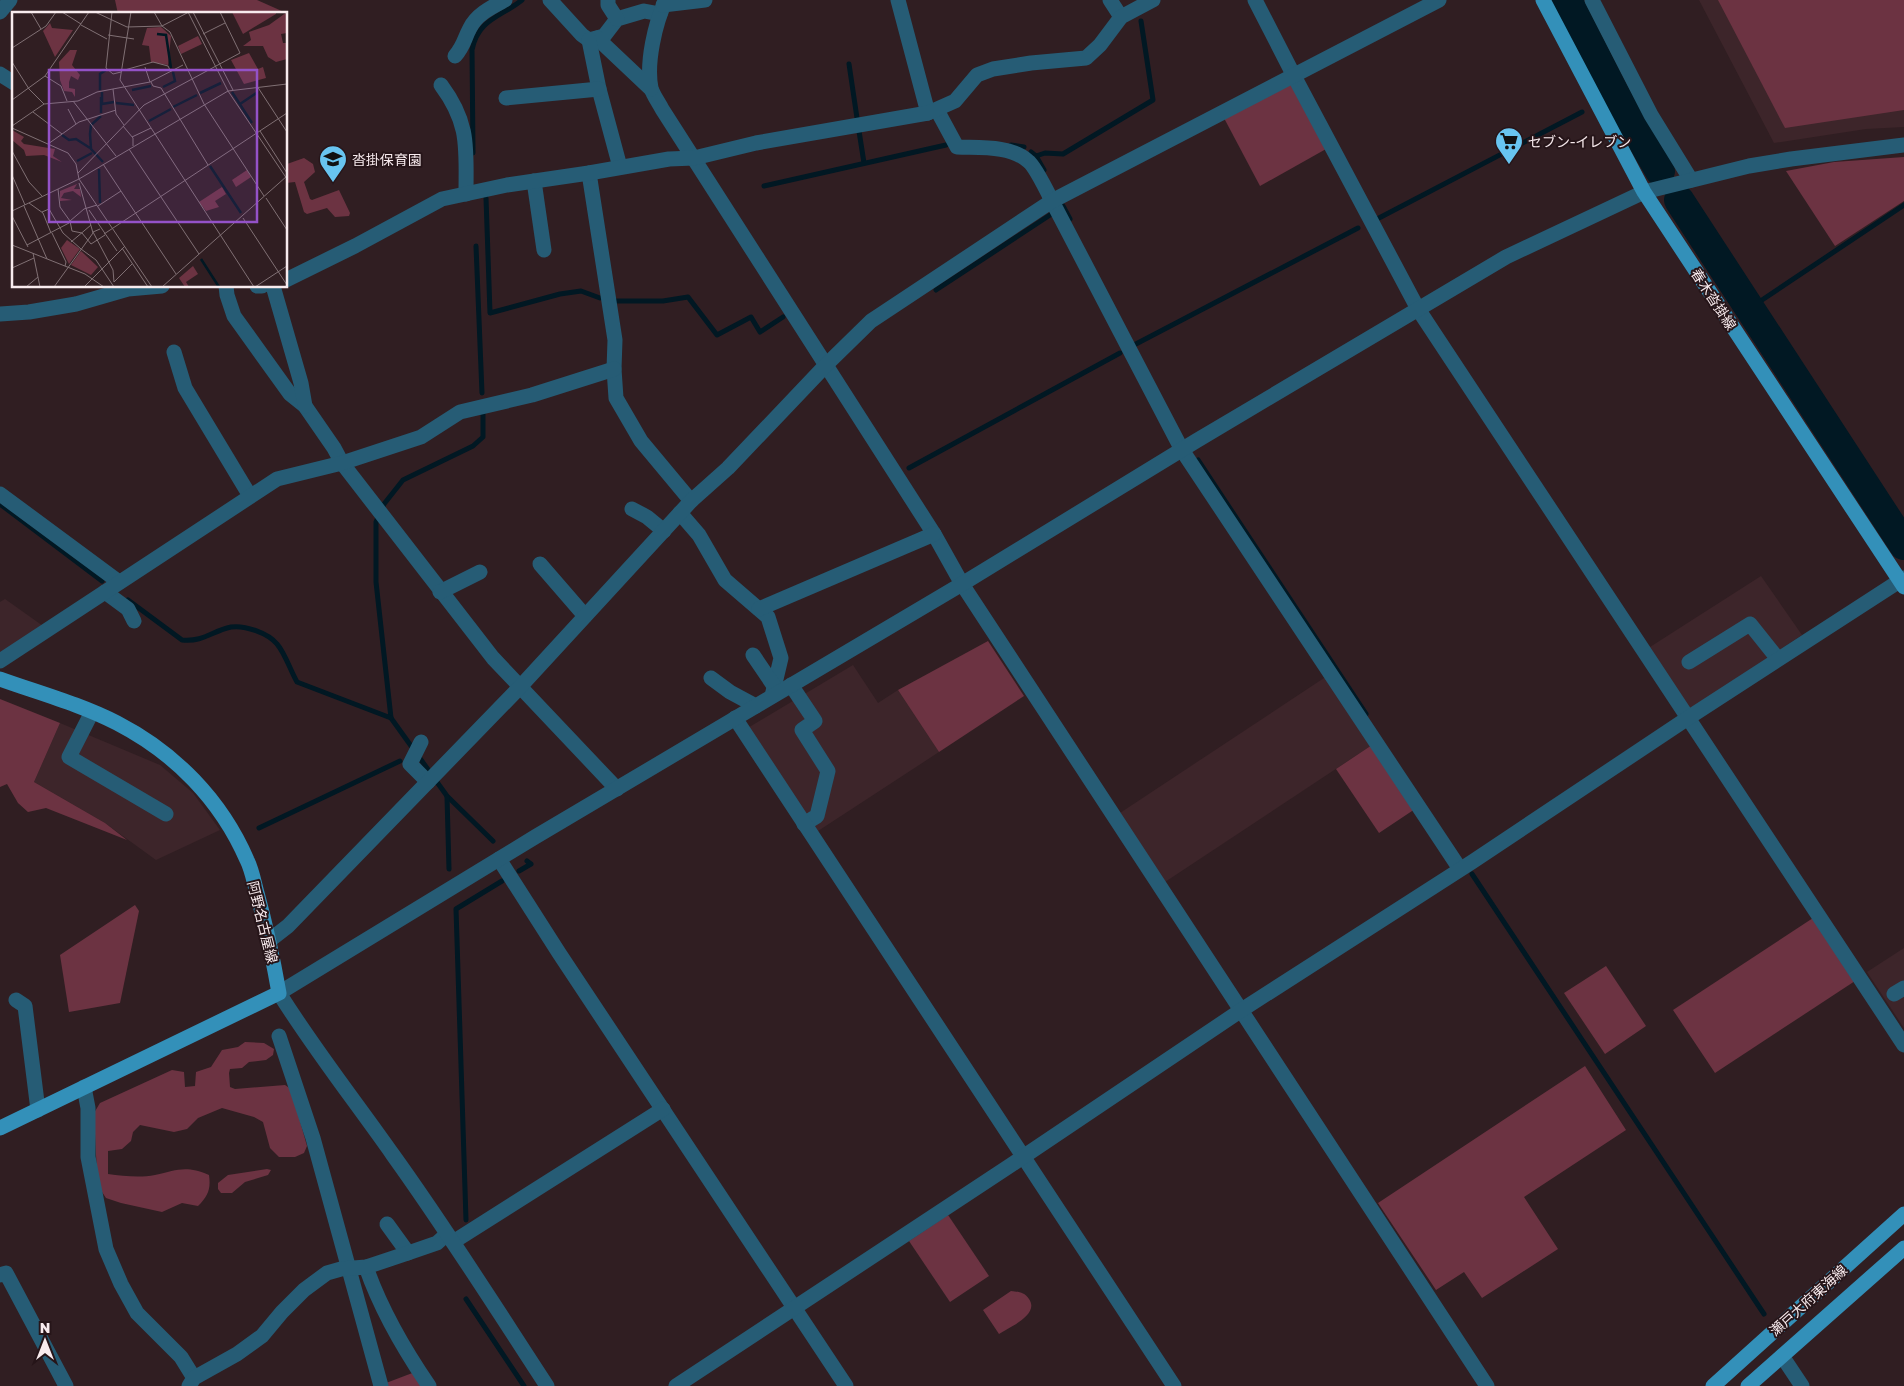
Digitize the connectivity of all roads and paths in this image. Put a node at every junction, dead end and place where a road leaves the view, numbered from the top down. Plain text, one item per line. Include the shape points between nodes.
1 (10, 0) edge
2 (505, 0) edge
3 (550, 0) edge
4 (608, 0) edge
5 (705, 0) edge
6 (898, 0) edge
7 (1110, 0) edge
8 (1153, 0) edge
9 (1255, 0) edge
10 (1439, 0) edge
11 (1543, 0) edge
12 (1592, 0) edge
13 (663, 6) edge
14 (0, 12) edge
15 (1121, 16) junction
16 (617, 18) junction
17 (593, 39) junction
18 (455, 56) dead end
19 (0, 74) edge
20 (1294, 76) junction
21 (12, 82) edge
22 (441, 85) dead end
23 (599, 89) junction
24 (651, 89) junction
25 (506, 98) dead end
26 (932, 111) junction
27 (1904, 146) edge
28 (694, 158) junction
29 (620, 167) junction
30 (589, 173) junction
31 (1691, 180) junction
32 (534, 181) junction
33 (1644, 192) junction
34 (466, 194) junction
35 (1052, 200) junction
36 (544, 250) dead end
37 (288, 279) edge
38 (139, 288) edge
39 (226, 288) edge
40 (274, 288) edge
41 (1418, 309) junction
42 (0, 314) edge
43 (174, 352) dead end
44 (826, 366) junction
45 (614, 368) junction
46 (305, 406) junction
47 (1182, 450) junction
48 (342, 464) junction
49 (0, 494) edge
50 (250, 496) junction
51 (691, 501) junction
52 (632, 509) dead end
53 (680, 513) junction
54 (664, 531) junction
55 (934, 534) junction
56 (540, 564) dead end
57 (480, 572) dead end
58 (119, 582) junction
59 (1903, 582) edge
60 (962, 584) junction
61 (105, 592) junction
62 (440, 592) junction
63 (759, 609) junction
64 (585, 616) junction
65 (134, 621) dead end
66 (753, 655) dead end
67 (1778, 659) junction
68 (0, 661) edge
69 (1689, 662) dead end
70 (711, 678) dead end
71 (0, 679) edge
72 (791, 685) junction
73 (520, 687) junction
74 (773, 691) junction
75 (756, 706) junction
76 (92, 712) junction
77 (735, 718) junction
78 (1688, 718) junction
79 (417, 749) dead end
80 (432, 778) junction
81 (617, 789) junction
82 (166, 814) dead end
83 (804, 824) junction
84 (499, 859) junction
85 (1460, 869) junction
86 (270, 940) junction
87 (279, 993) junction
88 (16, 1000) dead end
89 (1240, 1010) junction
90 (279, 1036) dead end
91 (1904, 1045) edge
92 (84, 1087) junction
93 (663, 1109) junction
94 (38, 1110) junction
95 (0, 1128) edge
96 (1023, 1157) junction
97 (1904, 1214) edge
98 (387, 1224) dead end
99 (450, 1238) junction
100 (1904, 1248) edge
101 (408, 1253) junction
102 (366, 1267) junction
103 (350, 1269) junction
104 (0, 1275) edge
105 (794, 1308) junction
106 (1782, 1356) junction
107 (192, 1382) edge
108 (66, 1386) edge
109 (381, 1386) edge
110 (429, 1386) edge
111 (547, 1386) edge
112 (676, 1386) edge
113 (846, 1386) edge
114 (1174, 1386) edge
115 (1486, 1386) edge
116 (1712, 1386) edge
117 (1748, 1386) edge
118 (1802, 1386) edge

1 - 14 street
2 - 18 street via 480,15 470,27 463,48
3 - 17 street via 582,35
4 - 16 street
5 - 13 street
6 - 26 street
7 - 15 street
8 - 15 street
9 - 20 street
10 - 20 street
11 - 33 main road, 春木沓掛線
12 - 31 street via 1651,115
13 - 16 street
13 - 24 street via 652,47
15 - 26 street via 1086,58 993,69 978,75 955,101
16 - 17 street via 604,36
17 - 23 street
17 - 24 street
19 - 21 street
20 - 35 street
20 - 41 street
22 - 34 street via 458,111 464,128
23 - 25 street
23 - 29 street
24 - 28 street
26 - 28 street via 756,143
26 - 35 street via 957,148 1010,151 1029,161
27 - 31 street via 1791,159
28 - 29 street
28 - 44 street
29 - 30 street
30 - 32 street
30 - 45 street via 615,340
31 - 33 street
32 - 34 street
32 - 36 street
33 - 41 street via 1506,257
33 - 59 main road, 春木沓掛線
34 - 37 street via 442,198
35 - 44 street via 872,321
35 - 47 street
38 - 42 street via 76,304
39 - 46 street via 234,316 290,394
40 - 46 street
41 - 47 street
41 - 78 street
43 - 50 street via 185,388
44 - 51 street via 728,468
44 - 55 street
45 - 48 street via 532,395 460,412 421,437
45 - 51 street via 616,398 641,441
46 - 48 street
47 - 60 street
47 - 85 street
48 - 50 street via 277,478
48 - 62 street
49 - 58 street
50 - 58 street
51 - 53 street
52 - 54 street
53 - 54 street
53 - 63 street via 699,535 725,580
54 - 64 street
55 - 60 street
55 - 63 street
56 - 64 street
57 - 62 street
58 - 61 street
59 - 67 street
60 - 72 street
60 - 89 street
61 - 65 street via 128,609
61 - 68 street
62 - 73 street
63 - 74 street via 768,617 781,658
64 - 73 street
66 - 74 street
67 - 69 street via 1750,624
67 - 78 street
70 - 75 street
71 - 76 main road, 阿野名古屋線
72 - 74 street
72 - 83 street via 814,721 802,730 828,771 817,816
73 - 80 street
73 - 81 street
74 - 75 street
75 - 77 street
76 - 82 street via 69,757
76 - 86 main road, 阿野名古屋線 via 147,740 179,763 205,791 226,820 248,861
77 - 81 street
77 - 83 street
78 - 85 street
78 - 91 street
79 - 80 street via 410,764
80 - 86 street via 288,926
81 - 84 street
83 - 96 street
84 - 87 street
84 - 93 street
85 - 89 street
86 - 87 main road, 阿野名古屋線
87 - 92 main road
87 - 99 street
88 - 94 street via 25,1006
89 - 96 street
89 - 115 street
90 - 103 street via 313,1138
92 - 94 main road
92 - 107 street via 88,1108 88,1157 106,1249 137,1313 181,1358
93 - 99 street
93 - 105 street
94 - 95 main road
96 - 105 street
96 - 114 street
97 - 116 main road, 瀬戸大府東海線
98 - 101 street
99 - 101 street
99 - 111 street
100 - 106 main road, 瀬戸大府東海線
101 - 102 street
102 - 103 street
102 - 110 street via 380,1305
103 - 107 street via 327,1273 304,1290 262,1336
103 - 109 street
104 - 108 street via 6,1273
105 - 112 street
105 - 113 street
106 - 117 main road, 瀬戸大府東海線
106 - 118 street

